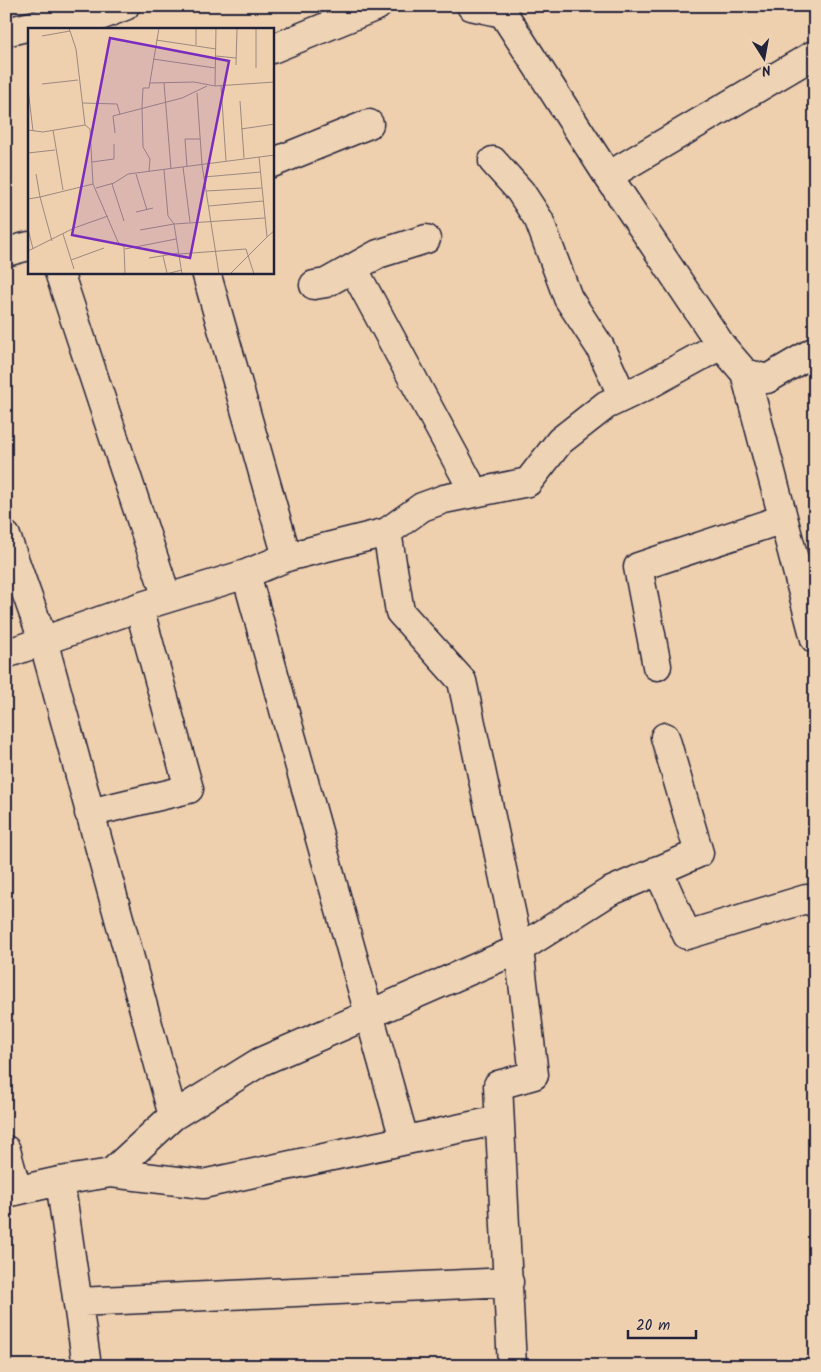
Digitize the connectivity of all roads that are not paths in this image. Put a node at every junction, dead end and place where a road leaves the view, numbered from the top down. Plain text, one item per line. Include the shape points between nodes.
1 (125, 6) edge
2 (376, 6) edge
3 (471, 6) edge
4 (81, 18) edge
5 (6, 32) edge
6 (274, 48) edge
7 (815, 54) edge
8 (369, 124) dead end
9 (493, 161) dead end
10 (274, 162) edge
11 (608, 176) junction
12 (426, 238) dead end
13 (28, 246) edge
14 (6, 252) edge
15 (353, 268) junction
16 (60, 274) edge
17 (207, 274) edge
18 (314, 285) dead end
19 (721, 345) junction
20 (815, 351) edge
21 (745, 372) junction
22 (623, 397) junction
23 (474, 492) junction
24 (783, 519) junction
25 (387, 532) junction
26 (6, 536) edge
27 (287, 557) junction
28 (11, 565) edge
29 (246, 574) junction
30 (168, 598) junction
31 (139, 607) junction
32 (43, 640) junction
33 (815, 640) edge
34 (6, 654) edge
35 (656, 666) dead end
36 (665, 737) dead end
37 (89, 813) junction
38 (658, 870) junction
39 (815, 903) edge
40 (519, 949) junction
41 (371, 1014) junction
42 (173, 1116) junction
43 (499, 1120) junction
44 (404, 1139) junction
45 (6, 1150) edge
46 (111, 1174) junction
47 (60, 1181) junction
48 (12, 1192) edge
49 (509, 1282) junction
50 (78, 1302) junction
51 (87, 1366) edge
52 (512, 1366) edge

1 - 4 street
2 - 6 street
3 - 11 street via 503,13
4 - 5 street
7 - 11 street
8 - 10 street
9 - 22 street via 520,191 539,220 568,298 600,346
11 - 19 street
12 - 15 street via 378,254
13 - 14 street
15 - 18 street via 326,283
15 - 23 street
16 - 30 street
17 - 27 street
19 - 21 street
19 - 22 street
20 - 21 street via 767,379
21 - 24 street
22 - 23 street via 606,405 560,442 528,482
23 - 25 street via 422,507
24 - 33 street
24 - 35 street via 638,567
25 - 27 street
25 - 40 street via 400,612 462,681
26 - 28 street
27 - 29 street
28 - 32 street
29 - 30 street
29 - 41 street
30 - 31 street
31 - 32 street
31 - 37 street via 189,790
32 - 34 street
32 - 37 street
36 - 38 street via 700,853
37 - 42 street
38 - 39 street via 688,935 806,899
38 - 40 street via 609,892
40 - 41 street
40 - 43 street via 534,1075 498,1085
41 - 42 street via 260,1062
41 - 44 street
42 - 46 street
43 - 44 street
43 - 49 street
44 - 46 street via 203,1184
45 - 48 street
46 - 47 street
47 - 48 street
47 - 50 street
49 - 50 street
49 - 52 street
50 - 51 street

